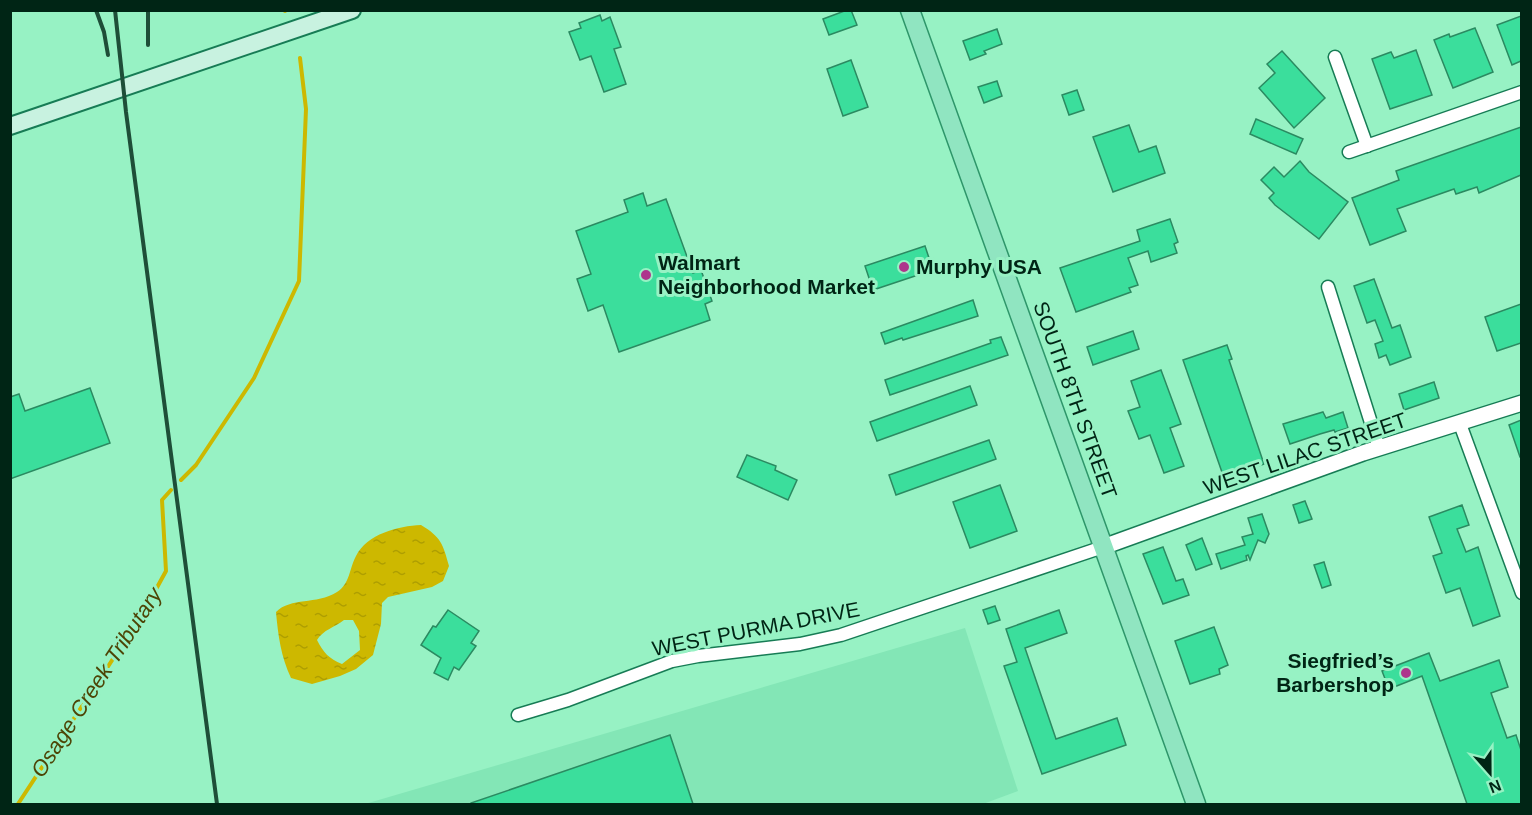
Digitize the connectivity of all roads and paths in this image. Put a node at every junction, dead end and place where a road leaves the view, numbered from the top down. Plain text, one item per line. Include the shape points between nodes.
1 (352, 10) edge
2 (910, 10) edge
3 (1335, 57) dead end
4 (1521, 92) edge
5 (10, 126) edge
6 (1367, 146) junction
7 (1349, 152) dead end
8 (1328, 287) dead end
9 (1521, 403) edge
10 (1460, 424) junction
11 (1379, 448) junction
12 (1103, 547) junction
13 (1521, 592) edge
14 (518, 715) dead end
15 (1196, 804) edge

1 - 5 main road
2 - 12 main road, SOUTH 8TH STREET
3 - 6 street
4 - 6 street
6 - 7 street
8 - 11 street
9 - 10 street, WEST LILAC STREET
10 - 11 street, WEST LILAC STREET
10 - 13 street
11 - 12 street, WEST LILAC STREET
12 - 14 street, WEST PURMA DRIVE via 841,635 672,662
12 - 15 main road, SOUTH 8TH STREET

